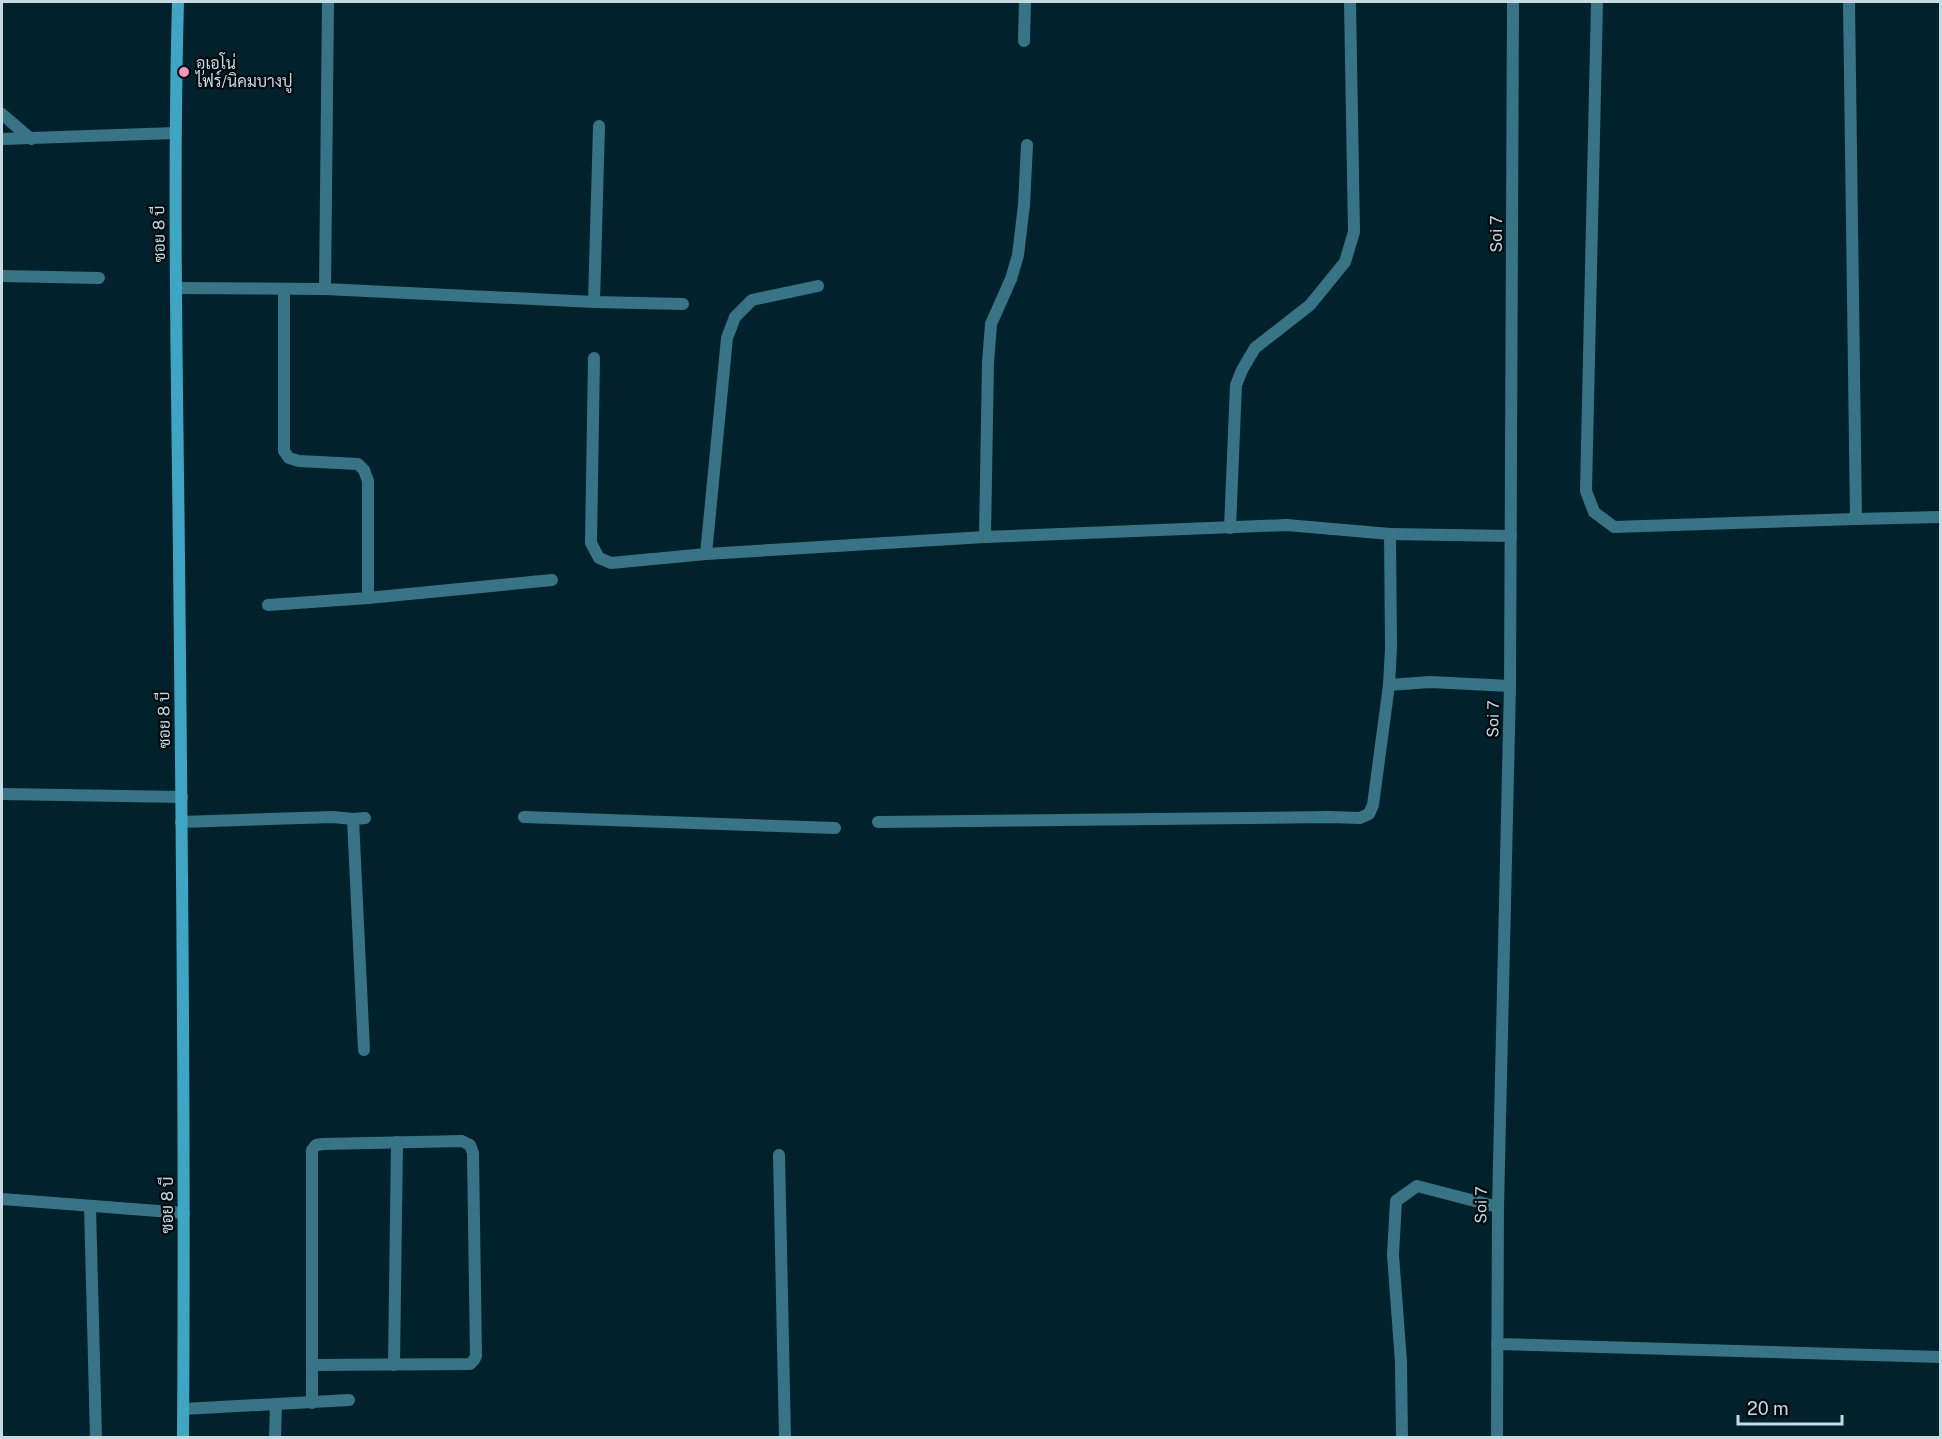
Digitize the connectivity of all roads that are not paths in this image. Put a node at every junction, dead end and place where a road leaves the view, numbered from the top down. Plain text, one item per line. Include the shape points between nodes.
1 (178, 2) edge
2 (328, 2) edge
3 (1024, 2) edge
4 (1350, 2) edge
5 (1513, 2) edge
6 (1597, 2) edge
7 (1849, 2) edge
8 (1024, 42) dead end
9 (2, 114) edge
10 (599, 126) dead end
11 (175, 133) junction
12 (2, 139) edge
13 (31, 139) junction
14 (1027, 146) dead end
15 (2, 276) edge
16 (99, 278) dead end
17 (818, 286) dead end
18 (176, 288) junction
19 (284, 289) junction
20 (325, 289) junction
21 (594, 302) junction
22 (683, 304) dead end
23 (594, 358) dead end
24 (1941, 517) edge
25 (1856, 519) junction
26 (1230, 528) junction
27 (1390, 534) junction
28 (1511, 536) junction
29 (985, 537) junction
30 (706, 554) junction
31 (552, 580) dead end
32 (368, 598) junction
33 (268, 605) dead end
34 (1389, 685) junction
35 (1510, 686) junction
36 (2, 794) edge
37 (182, 797) junction
38 (524, 817) dead end
39 (181, 822) junction
40 (878, 822) dead end
41 (835, 828) dead end
42 (364, 1050) dead end
43 (397, 1142) junction
44 (779, 1155) dead end
45 (2, 1199) edge
46 (90, 1206) junction
47 (1498, 1207) junction
48 (184, 1213) junction
49 (1497, 1344) junction
50 (1941, 1357) edge
51 (312, 1365) junction
52 (393, 1365) junction
53 (349, 1400) dead end
54 (312, 1403) junction
55 (276, 1404) junction
56 (183, 1409) junction
57 (96, 1437) edge
58 (183, 1437) edge
59 (275, 1437) edge
60 (785, 1437) edge
61 (1402, 1437) edge
62 (1407, 1437) edge
63 (1497, 1437) edge

1 - 11 street, ซอย 8 บี
2 - 20 street
3 - 8 street
4 - 26 street via 1354,232 1345,262 1310,305 1256,348 1242,370 1236,385
5 - 28 street, Soi 7
6 - 25 street via 1586,491 1594,512 1614,526
7 - 25 street
9 - 13 street
10 - 21 street
11 - 13 street
11 - 18 street, ซอย 8 บี
12 - 13 street
14 - 29 street via 1018,255 991,324
15 - 16 street
17 - 30 street via 752,300 735,317 727,338
18 - 19 street
18 - 37 street, ซอย 8 บี
19 - 20 street
19 - 32 street via 284,451 289,458 299,461 358,464 364,470 368,481
20 - 21 street
21 - 22 street
23 - 30 street via 591,543 599,558 611,563
24 - 25 street
26 - 27 street via 1287,525
26 - 29 street
27 - 28 street
27 - 34 street
28 - 35 street, Soi 7
29 - 30 street
31 - 32 street
32 - 33 street
34 - 35 street via 1430,682
34 - 40 street via 1373,805 1369,814 1360,818
35 - 47 street, Soi 7
36 - 37 street
37 - 39 street, ซอย 8 บี
38 - 41 street
39 - 42 street via 359,819
39 - 48 street, ซอย 8 บี
43 - 51 street via 323,1144 312,1150
43 - 52 street
43 - 52 street via 462,1141 470,1145 473,1153 476,1356 470,1364
44 - 60 street
45 - 46 street
46 - 48 street
46 - 57 street
47 - 49 street, Soi 7
47 - 61 street via 1417,1185 1396,1201 1393,1256
48 - 56 street, ซอย 8 บี
49 - 50 street
49 - 63 street, Soi 7
51 - 52 street
51 - 54 street
53 - 54 street
54 - 55 street
55 - 56 street
55 - 59 street
56 - 58 street, ซอย 8 บี
61 - 62 street

